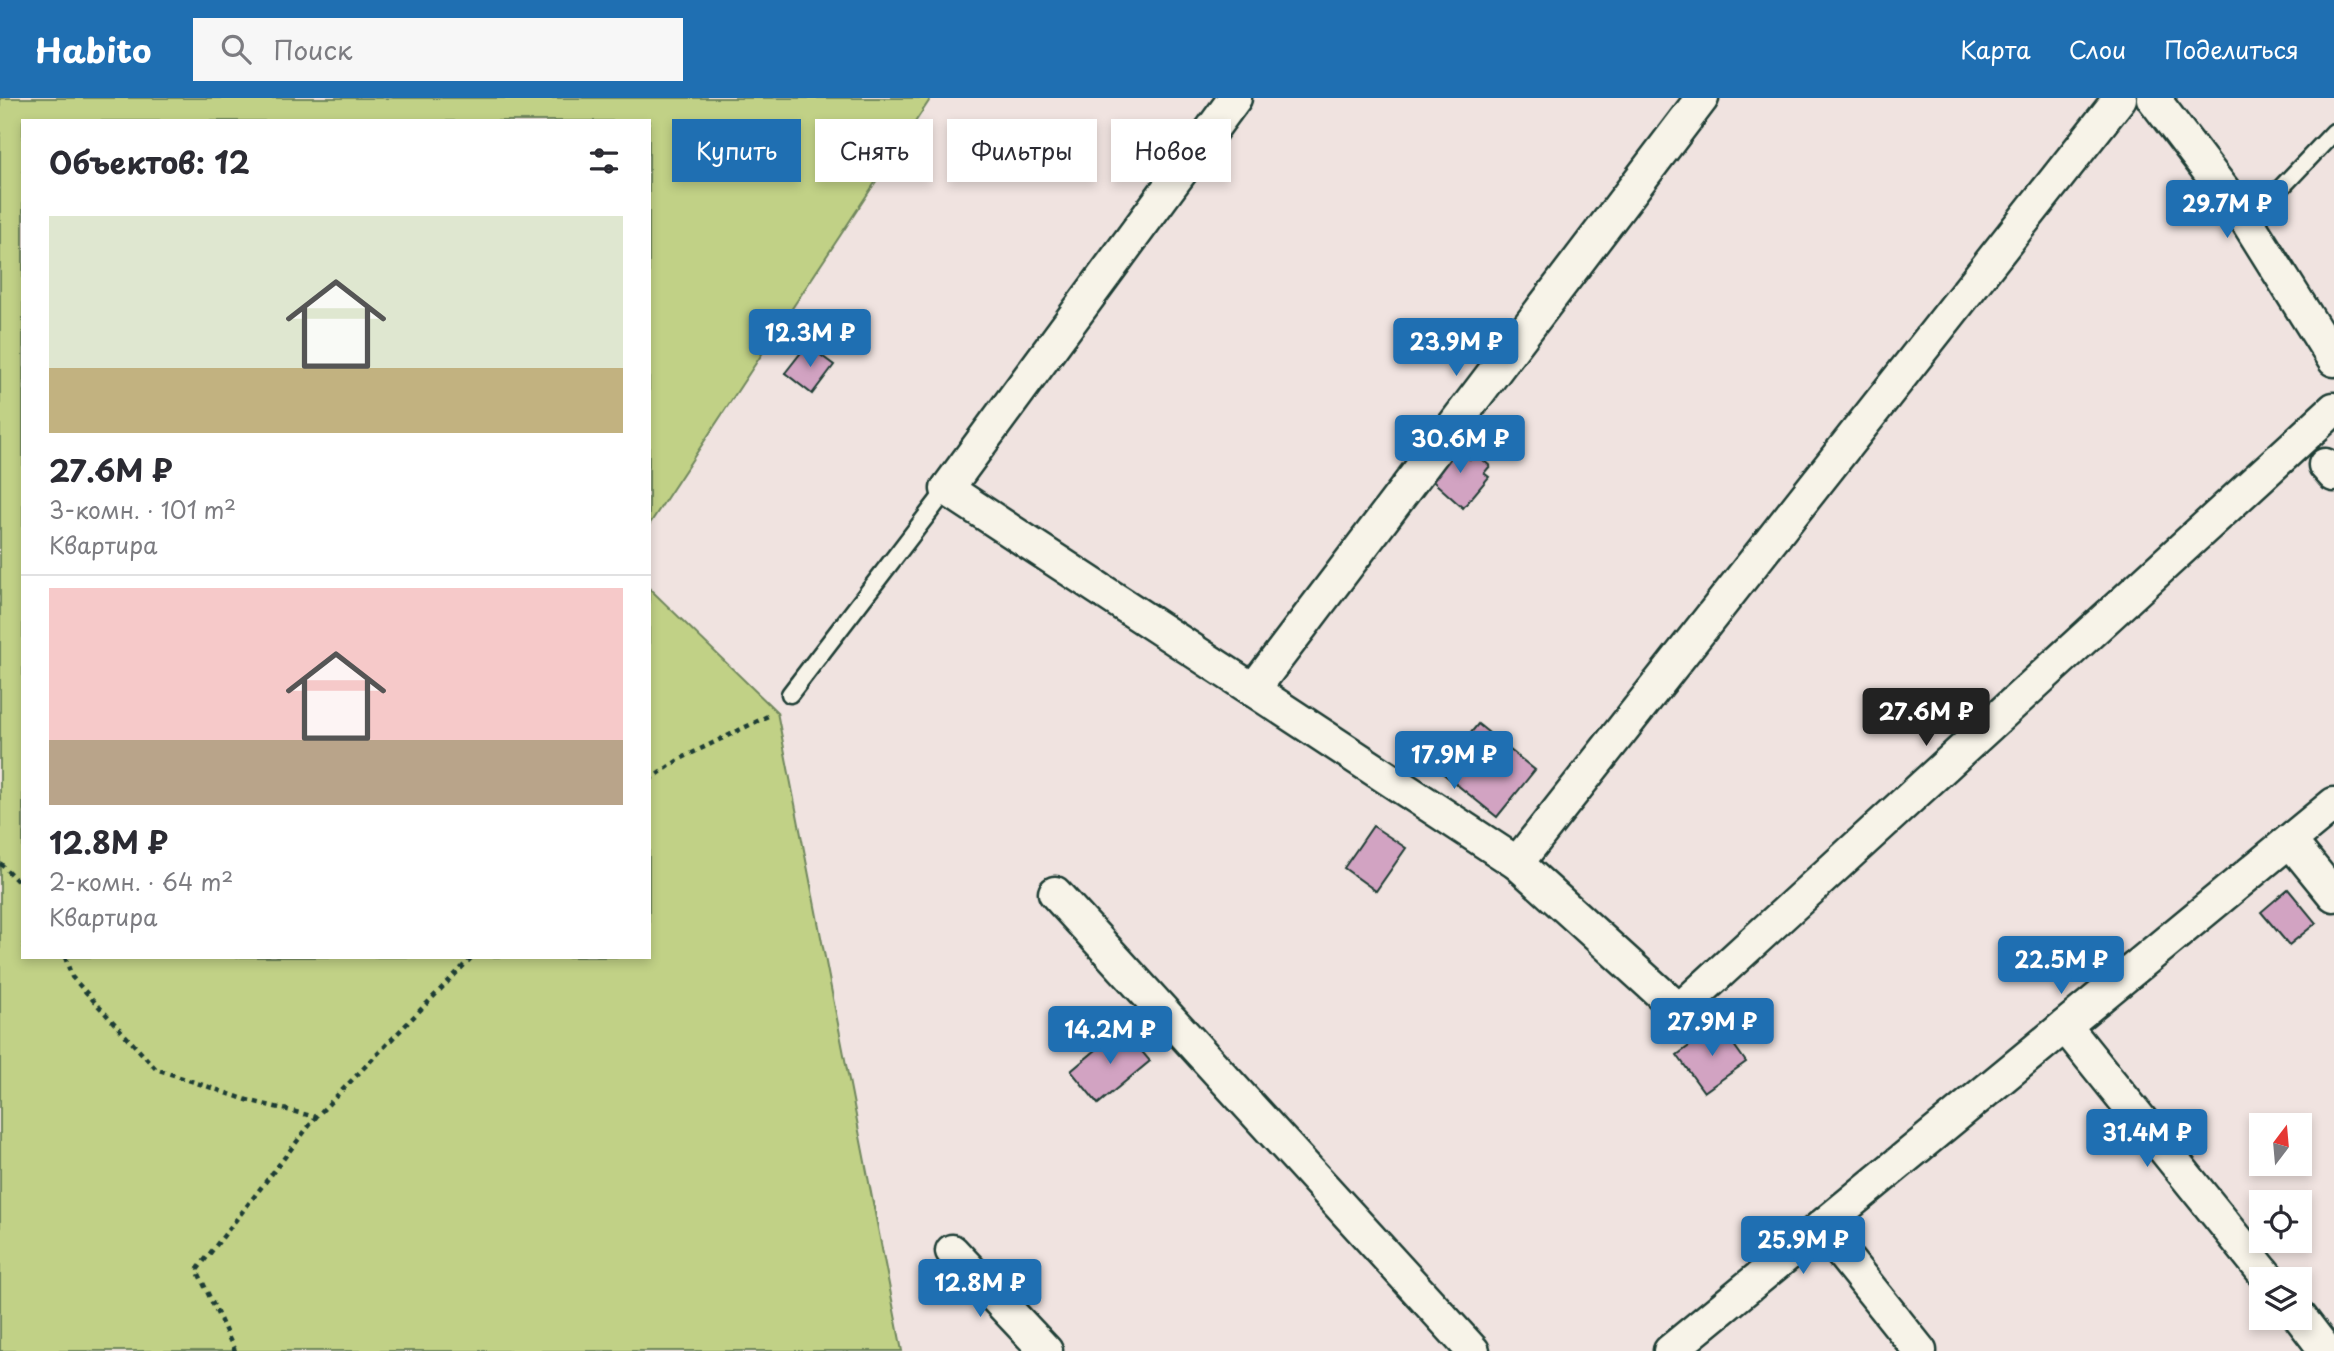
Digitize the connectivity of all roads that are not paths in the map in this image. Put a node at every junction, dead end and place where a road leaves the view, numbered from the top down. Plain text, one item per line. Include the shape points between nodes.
1 (1235, 98) edge
2 (1702, 98) edge
3 (2120, 98) edge
4 (2152, 98) edge
5 (2334, 132) edge
6 (2278, 191) dead end
7 (2334, 360) edge
8 (2334, 409) edge
9 (947, 489) junction
10 (1253, 690) junction
11 (790, 694) dead end
12 (2334, 804) edge
13 (2291, 841) junction
14 (1517, 863) junction
15 (1055, 893) dead end
16 (2334, 895) edge
17 (2065, 1026) junction
18 (1821, 1227) junction
19 (952, 1251) dead end
20 (2259, 1267) edge
21 (2309, 1330) edge
22 (1046, 1351) edge
23 (1473, 1351) edge
24 (1670, 1351) edge
25 (1920, 1351) edge
26 (2326, 1351) edge

1 - 9 street
2 - 10 street
3 - 14 street
4 - 7 street via 2247,221
5 - 6 lane
8 - 14 street via 1679,1010
9 - 10 street
9 - 11 lane
10 - 14 street
12 - 13 street
13 - 16 street
13 - 17 street
15 - 23 street
17 - 18 street
17 - 20 street
18 - 24 street
18 - 25 street
19 - 22 street
21 - 26 street

